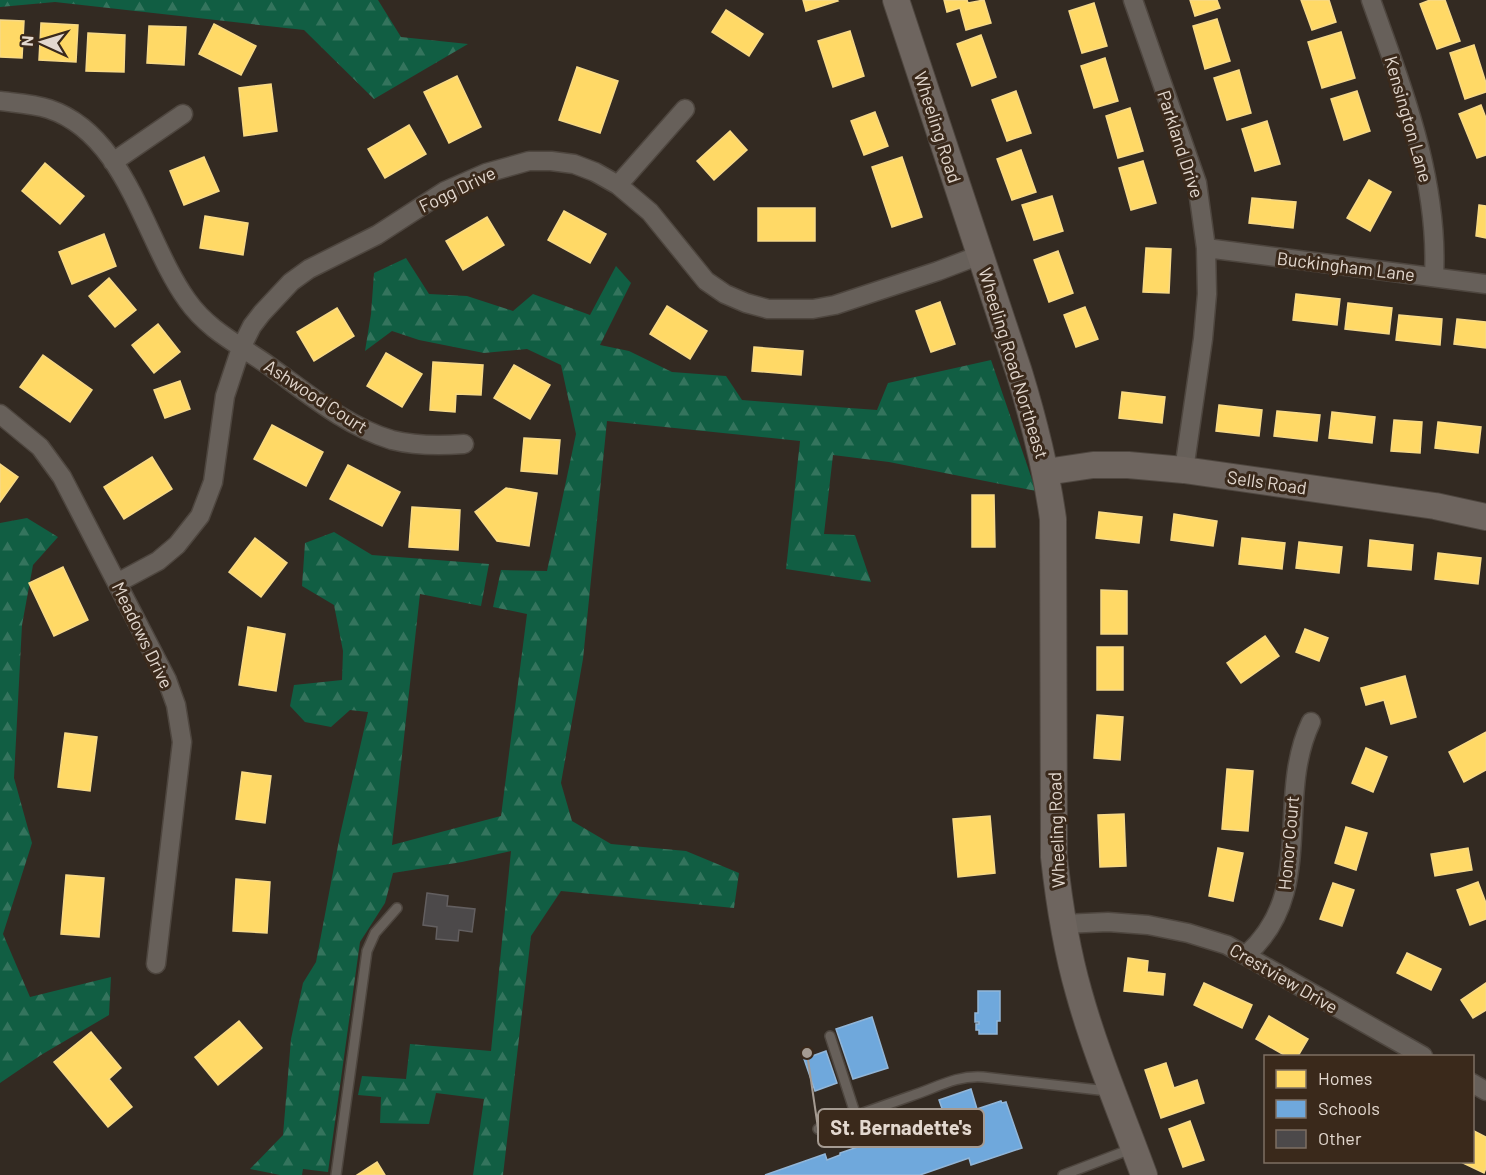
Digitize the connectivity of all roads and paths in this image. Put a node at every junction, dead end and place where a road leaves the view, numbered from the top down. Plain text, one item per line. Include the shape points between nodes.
1 (897, 0) edge
2 (1134, 0) edge
3 (1371, 0) edge
4 (0, 101) edge
5 (685, 110) dead end
6 (183, 114) dead end
7 (114, 162) junction
8 (618, 185) junction
9 (1206, 248) junction
10 (980, 255) junction
11 (1434, 277) junction
12 (1486, 284) edge
13 (241, 348) junction
14 (0, 414) edge
15 (464, 444) dead end
16 (1184, 470) junction
17 (1046, 472) junction
18 (1486, 517) edge
19 (117, 583) junction
20 (1311, 722) dead end
21 (397, 908) dead end
22 (1063, 924) junction
23 (1246, 955) junction
24 (156, 964) dead end
25 (830, 1036) dead end
26 (1421, 1055) edge
27 (1114, 1091) junction
28 (855, 1116) junction
29 (818, 1129) dead end
30 (1134, 1148) junction
31 (336, 1175) edge
32 (1063, 1175) edge
33 (1144, 1175) edge

1 - 10 street, Wheeling Road
2 - 9 street, Parkland Drive via 1197,183
3 - 11 street, Kensington Lane via 1419,141 1435,231
4 - 7 street via 50,109 69,118 99,143
5 - 8 street
6 - 7 street
7 - 13 street via 175,283 218,333
8 - 10 street, Fogg Drive via 650,212 706,281 725,294 768,309 835,305
8 - 13 street, Fogg Drive via 574,164 551,160 529,161 486,172 445,191 376,236 309,269 262,313
9 - 11 street, Buckingham Lane
9 - 16 street, Parkland Drive via 1203,339
10 - 17 street, Wheeling Road Northeast via 1037,429
11 - 12 street, Buckingham Lane
13 - 15 street, Ashwood Court via 318,401 375,434 418,445
13 - 19 street, Fogg Drive via 225,396 213,482 200,516 159,561
14 - 19 street, Meadows Drive via 22,430 52,462
16 - 17 street, Sells Road via 1093,465
16 - 18 street, Sells Road
17 - 22 street, Wheeling Road via 1053,519 1054,856
19 - 24 street, Meadows Drive via 167,680 182,742
20 - 23 street, Honor Court via 1295,772 1291,858 1282,903 1273,924
21 - 31 lane via 375,933 367,951
22 - 23 street, Crestview Drive via 1148,925 1188,933
22 - 27 street, Wheeling Road via 1079,993
23 - 26 street, Crestview Drive
25 - 28 lane
27 - 28 lane via 964,1077
27 - 30 street, Wheeling Road
28 - 29 lane
30 - 32 lane
30 - 33 street, Wheeling Road

